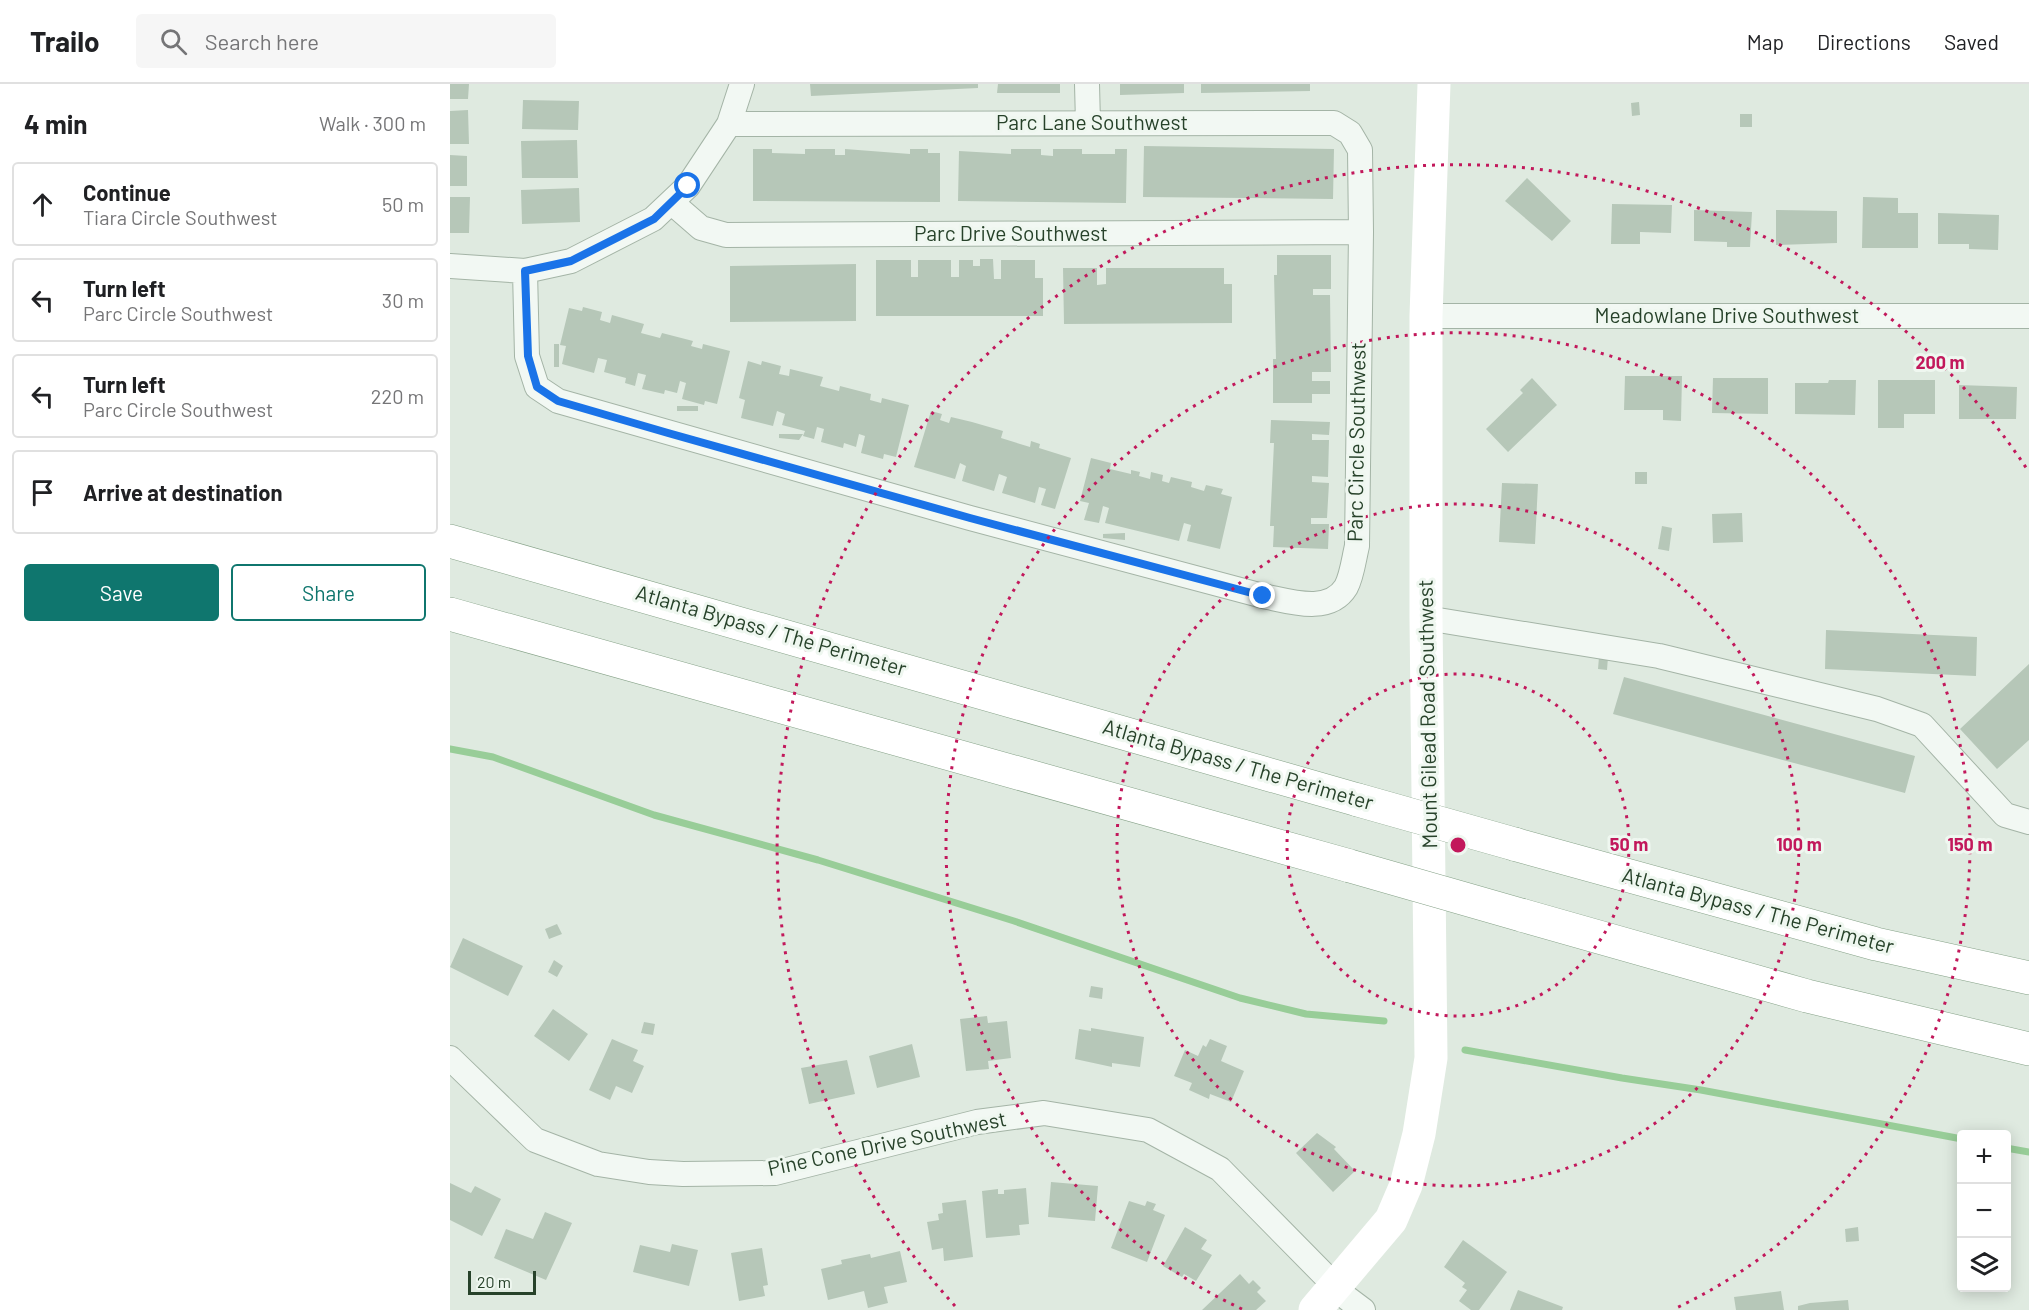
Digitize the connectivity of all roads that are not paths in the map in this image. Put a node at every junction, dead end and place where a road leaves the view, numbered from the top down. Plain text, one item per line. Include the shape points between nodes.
1 (742, 84) edge
2 (1087, 84) edge
3 (1434, 84) edge
4 (1088, 123) junction
5 (729, 124) junction
6 (671, 202) junction
7 (1361, 232) junction
8 (450, 266) edge
9 (525, 271) junction
10 (1426, 316) junction
11 (2029, 316) edge
12 (450, 541) edge
13 (450, 614) edge
14 (1426, 618) junction
15 (2024, 815) edge
16 (2029, 978) edge
17 (2029, 1049) edge
18 (450, 1058) edge
19 (1337, 1287) junction
20 (1315, 1310) edge
21 (1364, 1310) edge

1 - 5 street
2 - 4 street
3 - 10 main road, Mount Gilead Road Southwest
4 - 5 street, Parc Lane Southwest
4 - 7 street, Parc Lane Southwest via 1334,123 1350,134 1360,150
5 - 6 street via 688,186
6 - 7 street, Parc Drive Southwest via 701,228 726,235
6 - 9 street via 654,219 571,261
7 - 9 street, Parc Circle Southwest via 1356,546 1347,585 1338,597 1319,604 1263,596 970,518 558,401 537,387 528,356
8 - 9 street
10 - 11 street, Meadowlane Drive Southwest
10 - 14 main road, Mount Gilead Road Southwest
12 - 16 main road, Atlanta Bypass / The Perimeter, bridge via 1514,844 1865,941
13 - 17 main road, bridge via 1807,996
14 - 15 street via 1659,656 1877,709 1922,725 2005,815
14 - 19 main road, Mount Gilead Road Southwest via 1431,1018 1428,1091 1406,1185 1391,1220
18 - 19 street, Pine Cone Drive Southwest via 535,1140 598,1164 649,1172 775,1173 977,1122 1044,1113 1148,1130 1220,1169
19 - 20 main road, Mount Gilead Road Southwest
19 - 21 street, Pine Cone Drive Southwest

